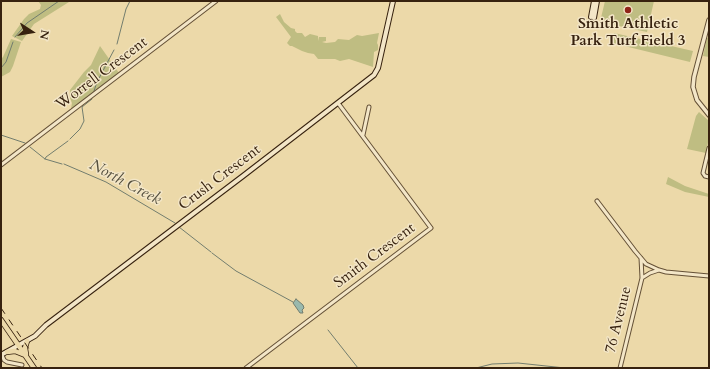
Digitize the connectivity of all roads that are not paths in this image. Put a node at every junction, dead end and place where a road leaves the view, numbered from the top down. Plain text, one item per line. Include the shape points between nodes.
1 (216, 1) edge
2 (393, 1) edge
3 (594, 1) edge
4 (597, 1) edge
5 (709, 20) edge
6 (338, 103) junction
7 (369, 107) dead end
8 (709, 115) edge
9 (363, 136) junction
10 (709, 151) edge
11 (1, 165) edge
12 (709, 178) edge
13 (598, 201) dead end
14 (641, 258) junction
15 (659, 270) junction
16 (709, 276) edge
17 (642, 278) junction
18 (1, 320) edge
19 (27, 341) junction
20 (19, 346) junction
21 (7, 352) junction
22 (1, 355) edge
23 (26, 356) junction
24 (22, 365) dead end
25 (34, 368) edge
26 (246, 368) edge
27 (620, 368) edge

1 - 11 street, Worrell Crescent
2 - 6 main road, Crush Crescent via 376,71
3 - 4 main road via 592,18
5 - 8 street via 693,87 698,100
6 - 9 street, Smith Crescent
6 - 19 main road, Crush Crescent
7 - 9 street
9 - 26 street, Smith Crescent via 431,228
10 - 12 street via 703,173
13 - 14 street
14 - 15 street via 646,264
14 - 17 street, 76 Avenue
15 - 16 street
15 - 17 street, 76 Avenue
17 - 27 street, 76 Avenue
18 - 20 highway
19 - 20 main road, Crush Crescent
19 - 23 highway
20 - 21 main road, Crush Crescent
20 - 23 highway
21 - 22 main road, Crush Crescent
21 - 23 highway via 15,351
22 - 24 street via 7,362
23 - 25 highway

